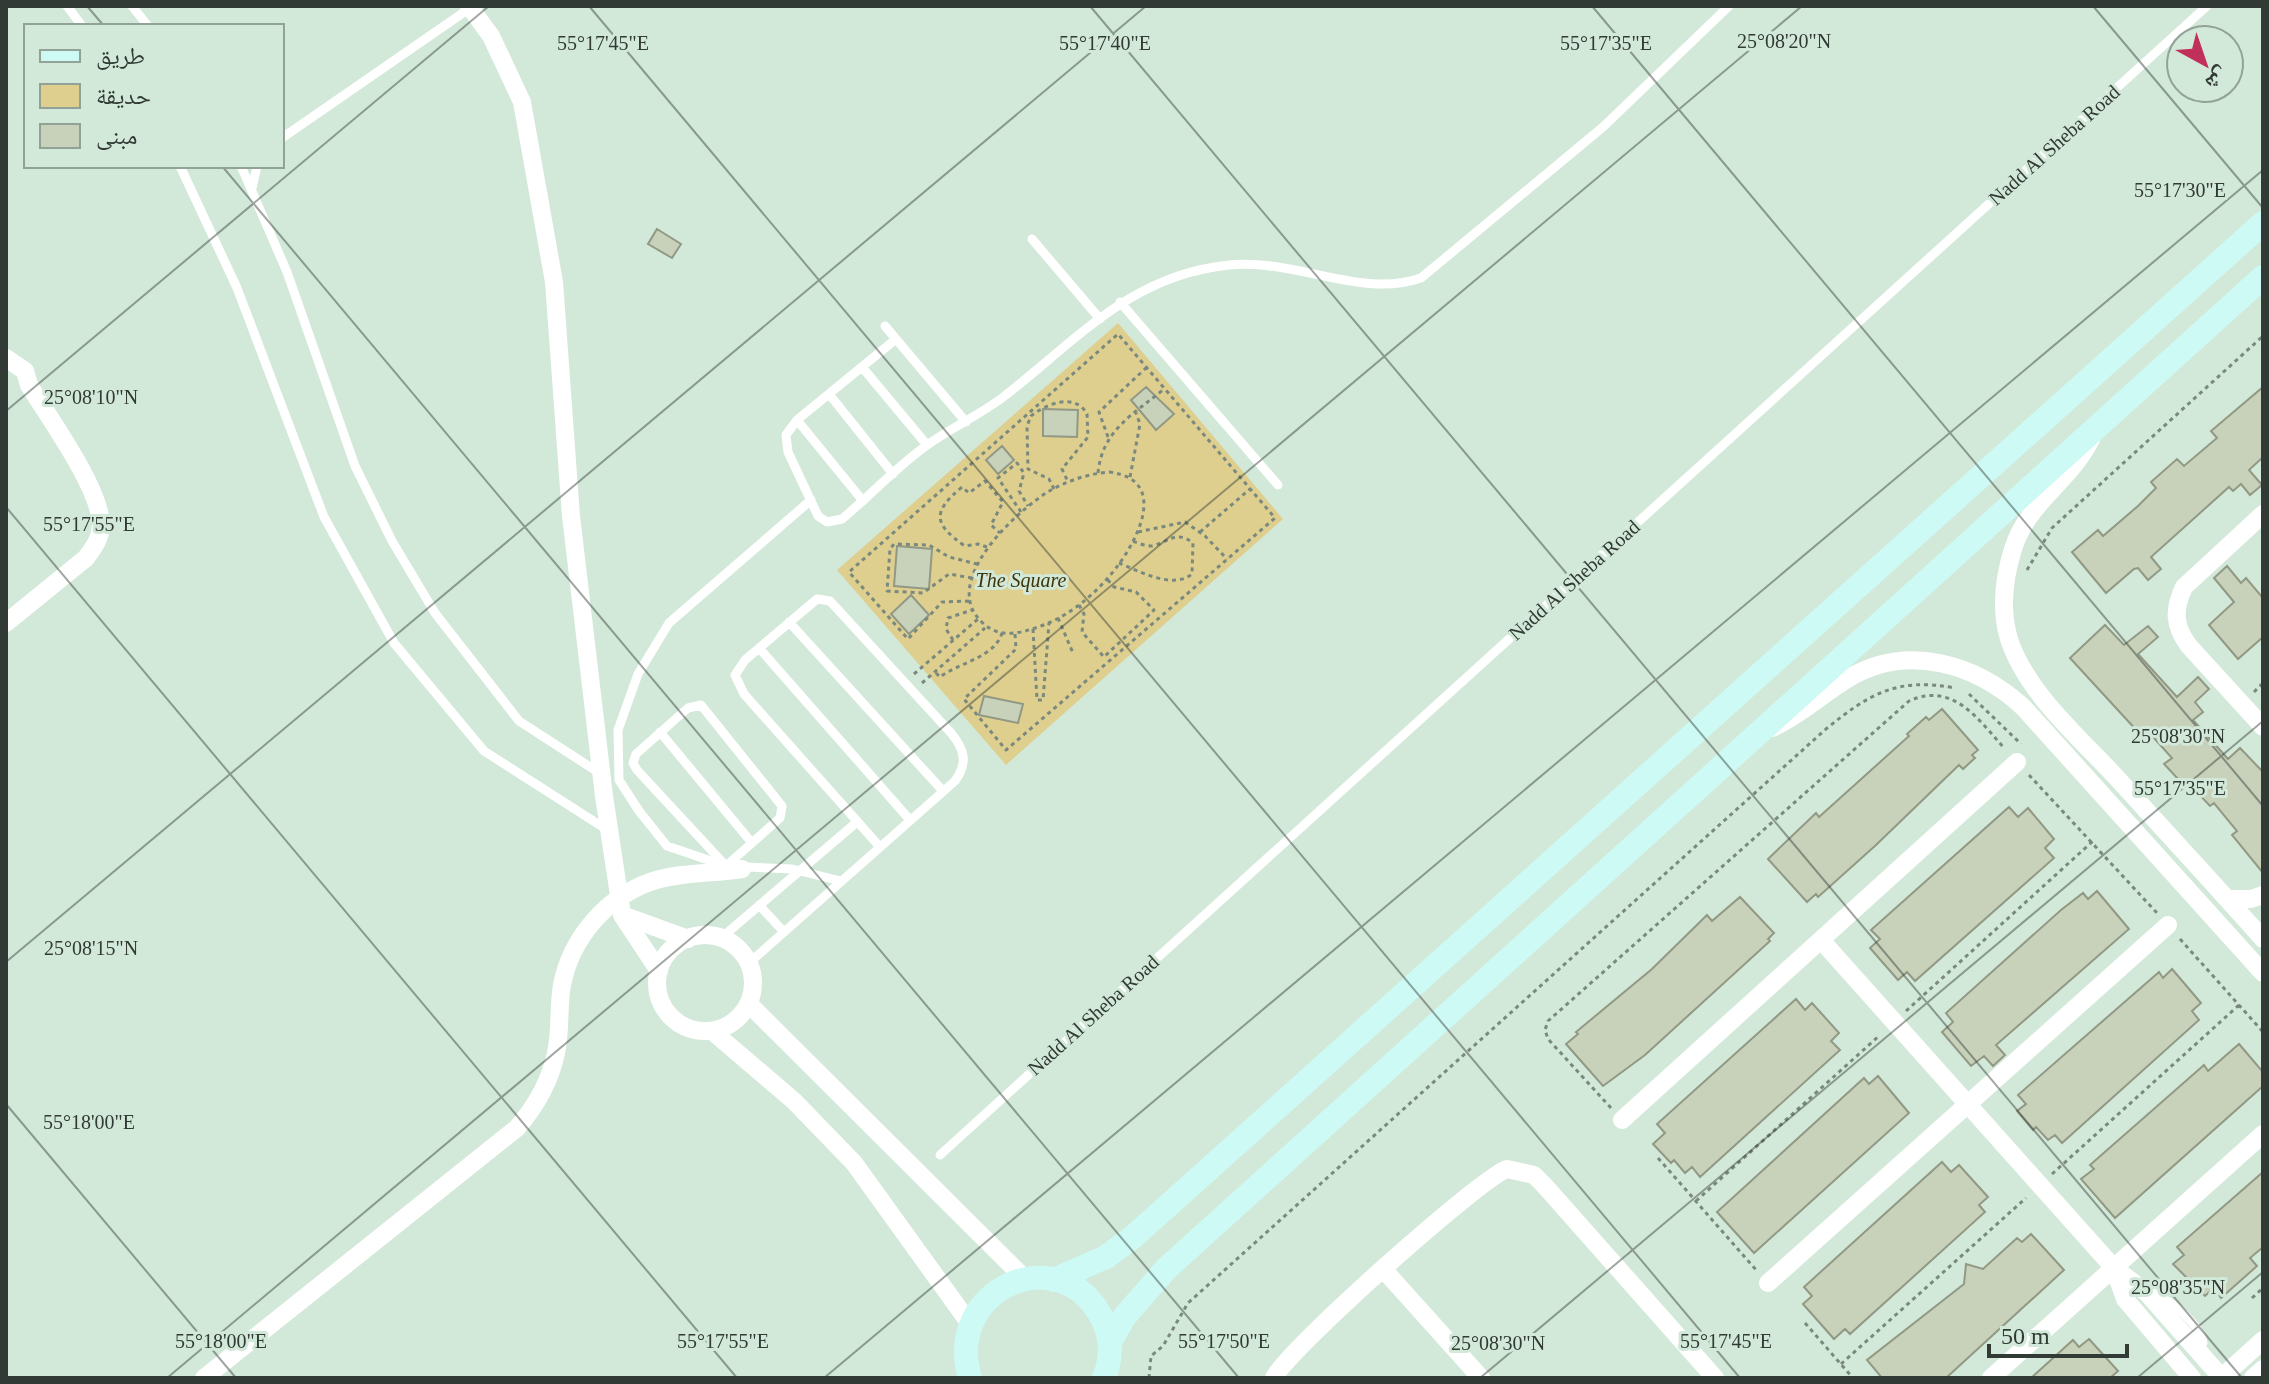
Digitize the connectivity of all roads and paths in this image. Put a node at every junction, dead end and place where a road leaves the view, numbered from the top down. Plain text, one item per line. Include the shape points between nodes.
1 (67, 6) edge
2 (132, 6) edge
3 (1729, 6) edge
4 (2207, 6) edge
5 (471, 7) edge
6 (80, 24) edge
7 (146, 24) edge
8 (284, 137) edge
9 (181, 168) edge
10 (242, 168) edge
11 (257, 168) edge
12 (252, 188) junction
13 (2263, 223) edge
14 (1032, 239) dead end
15 (2263, 277) edge
16 (1120, 302) junction
17 (1100, 319) junction
18 (885, 326) dead end
19 (2263, 336) edge
20 (896, 339) junction
21 (6, 358) edge
22 (862, 367) junction
23 (1146, 368) junction
24 (6, 370) edge
25 (29, 385) junction
26 (1164, 388) junction
27 (829, 394) junction
28 (1136, 413) junction
29 (797, 420) junction
30 (966, 422) junction
31 (2095, 430) junction
32 (1108, 437) junction
33 (927, 445) junction
34 (1098, 473) junction
35 (893, 474) junction
36 (1130, 477) junction
37 (1068, 482) junction
38 (1278, 485) dead end
39 (1054, 489) junction
40 (1250, 489) junction
41 (811, 500) junction
42 (863, 501) junction
43 (1028, 506) junction
44 (1021, 512) junction
45 (2263, 514) edge
46 (1137, 532) junction
47 (1200, 532) junction
48 (1000, 533) junction
49 (1132, 541) junction
50 (988, 548) junction
51 (1227, 559) junction
52 (1119, 563) junction
53 (977, 564) junction
54 (972, 578) junction
55 (1107, 579) junction
56 (2020, 581) dead end
57 (969, 601) junction
58 (1079, 605) junction
59 (972, 610) junction
60 (1058, 618) junction
61 (978, 619) junction
62 (789, 622) junction
63 (6, 623) edge
64 (1049, 623) junction
65 (987, 627) junction
66 (1033, 629) junction
67 (1002, 633) junction
68 (1015, 634) junction
69 (953, 640) junction
70 (759, 648) junction
71 (1073, 653) dead end
72 (935, 672) junction
73 (914, 674) dead end
74 (913, 692) junction
75 (2263, 727) edge
76 (660, 732) junction
77 (2044, 732) junction
78 (1755, 735) junction
79 (2017, 762) dead end
80 (601, 774) junction
81 (943, 791) junction
82 (910, 820) junction
83 (857, 822) junction
84 (609, 831) junction
85 (752, 843) junction
86 (880, 847) junction
87 (2163, 861) junction
88 (734, 867) junction
89 (800, 870) junction
90 (841, 881) junction
91 (2263, 895) edge
92 (2228, 899) junction
93 (759, 905) junction
94 (620, 907) junction
95 (2168, 925) dead end
96 (784, 932) junction
97 (2261, 933) edge
98 (721, 938) junction
99 (688, 939) junction
100 (1821, 940) junction
101 (749, 963) junction
102 (659, 971) junction
103 (2263, 973) edge
104 (749, 1004) junction
105 (712, 1031) junction
106 (1968, 1104) junction
107 (1622, 1120) dead end
108 (2263, 1134) edge
109 (940, 1155) dead end
110 (1658, 1158) dead end
111 (2114, 1268) junction
112 (1384, 1270) junction
113 (1025, 1279) junction
114 (1054, 1280) junction
115 (1768, 1283) joint
116 (2263, 1288) edge
117 (2252, 1298) dead end
118 (1805, 1323) dead end
119 (968, 1336) junction
120 (2263, 1340) edge
121 (1110, 1346) junction
122 (2263, 1369) edge
123 (204, 1378) edge
124 (950, 1378) edge
125 (970, 1378) edge
126 (1104, 1378) edge
127 (1117, 1378) edge
128 (1149, 1378) edge
129 (1274, 1378) edge
130 (1481, 1378) edge
131 (1715, 1378) edge
132 (1853, 1378) edge
133 (1991, 1378) edge
134 (2192, 1378) edge
135 (2222, 1378) edge
136 (2253, 1378) edge

1 - 6 lane
2 - 7 lane
3 - 16 lane via 1603,127 1421,278 1386,286 1285,265 1231,265 1173,277
4 - 109 lane, Nadd Al Sheba Road
5 - 8 lane
5 - 80 street via 522,102 554,282 571,516
9 - 84 lane via 237,288 324,517 394,643 484,751
10 - 12 lane
11 - 12 lane
12 - 80 lane via 355,466 392,541 435,613 519,721
13 - 114 main road via 1133,1237 1099,1261
14 - 17 lane
15 - 31 main road
16 - 17 lane
16 - 38 lane
17 - 30 lane
18 - 20 lane
19 - 56 path via 2052,528
20 - 22 lane
20 - 30 lane
21 - 25 street via 25,371
22 - 27 lane
22 - 33 lane
23 - 26 path
23 - 32 path via 1099,412
23 - 57 path via 1118,334 849,572 908,639 942,602
24 - 25 street
25 - 63 street via 62,439 90,511 91,531 79,552
26 - 28 path
26 - 40 path
27 - 29 lane
27 - 35 lane
28 - 32 path
28 - 36 path via 1141,422
29 - 41 lane via 789,429 786,447
29 - 42 lane
30 - 33 lane
31 - 78 main road
31 - 92 street via 2082,456 2035,506 2017,537 2005,584 2009,639 2025,672 2061,717
32 - 34 path
33 - 35 lane
34 - 36 path
34 - 37 path
35 - 42 lane
36 - 46 path via 1144,497
37 - 39 path
37 - 39 path via 1062,469 1088,437 1087,414 1078,405 1055,402 1031,416 1027,432 1028,469 1049,479
39 - 43 path
40 - 47 path
40 - 51 path via 1275,518
41 - 42 lane via 818,516 832,523
41 - 88 lane via 669,623 638,674 618,730 619,780 667,846
43 - 44 path
43 - 44 path via 1019,491 1024,473 1017,463 998,478
44 - 48 path
45 - 75 street via 2184,587 2175,618 2189,646
46 - 47 path via 1180,522
46 - 49 path
47 - 51 path
48 - 50 path
48 - 50 path via 991,525 1003,502 985,481 969,493 962,487 943,504 943,528 965,546
49 - 52 path
49 - 52 path via 1146,546 1172,536 1189,539 1192,574 1182,580 1163,579
50 - 53 path
51 - 68 path via 1006,750 964,699 1016,649
52 - 55 path
53 - 54 path
53 - 54 path via 929,545 891,546 887,591 923,593 949,574
54 - 57 path
55 - 58 path
55 - 58 path via 1114,587 1136,592 1154,610 1104,657 1082,632
57 - 59 path
58 - 60 path
59 - 61 path
59 - 69 path via 948,618 946,629
60 - 64 path
60 - 71 path
61 - 65 path
61 - 69 path
62 - 70 lane
62 - 74 lane via 817,599 830,601
62 - 81 lane
64 - 66 path
64 - 66 path via 1043,700 1037,700 1035,687
65 - 67 path
65 - 72 path
66 - 68 path
67 - 68 path
67 - 72 path via 990,651 940,677
69 - 73 path
70 - 82 lane
70 - 83 lane via 739,667 738,685
72 - 74 path
74 - 81 lane via 963,752 961,773
76 - 85 lane
76 - 85 lane via 692,705 705,709 783,810
76 - 88 lane via 636,754 635,766
77 - 78 street via 2009,695 1981,676 1949,664 1910,661 1862,671 1800,714
77 - 87 street
77 - 128 path via 2026,749 1965,690 1939,685 1892,686 1853,707 1188,1303 1163,1346 1151,1356
78 - 121 main road via 1166,1269 1125,1316
79 - 100 street
80 - 84 street
81 - 82 lane
82 - 86 lane
83 - 86 lane
83 - 89 lane
84 - 94 street
85 - 88 lane
86 - 90 lane
87 - 97 street via 2182,868 2245,935
87 - 103 street
88 - 89 lane
88 - 94 street via 638,887
89 - 90 lane
89 - 93 lane
90 - 96 lane
91 - 92 street
92 - 97 street
93 - 96 lane
93 - 98 lane
94 - 99 street
94 - 102 street
94 - 123 street via 589,926 572,953 562,984 552,1068 517,1128
95 - 106 street
96 - 101 lane
98 - 99 street
98 - 101 street
99 - 102 street via 670,951
100 - 106 street
100 - 107 street
101 - 104 street via 754,984
102 - 105 street via 658,992 667,1013 684,1027
104 - 105 street via 732,1024
104 - 113 street
105 - 119 street via 794,1101 854,1163
106 - 111 street
106 - 115 street
108 - 111 street
110 - 115 path
111 - 133 street
111 - 134 street via 2125,1299
111 - 135 street via 2147,1293
112 - 129 street via 1287,1358
112 - 130 street
112 - 131 street via 1493,1174 1521,1170 1544,1185
113 - 114 main road
113 - 119 main road via 992,1294
114 - 121 main road via 1071,1286 1098,1309
116 - 117 path
118 - 132 path
119 - 124 main road
119 - 125 main road
120 - 135 street
121 - 126 main road
121 - 127 street
122 - 136 street

